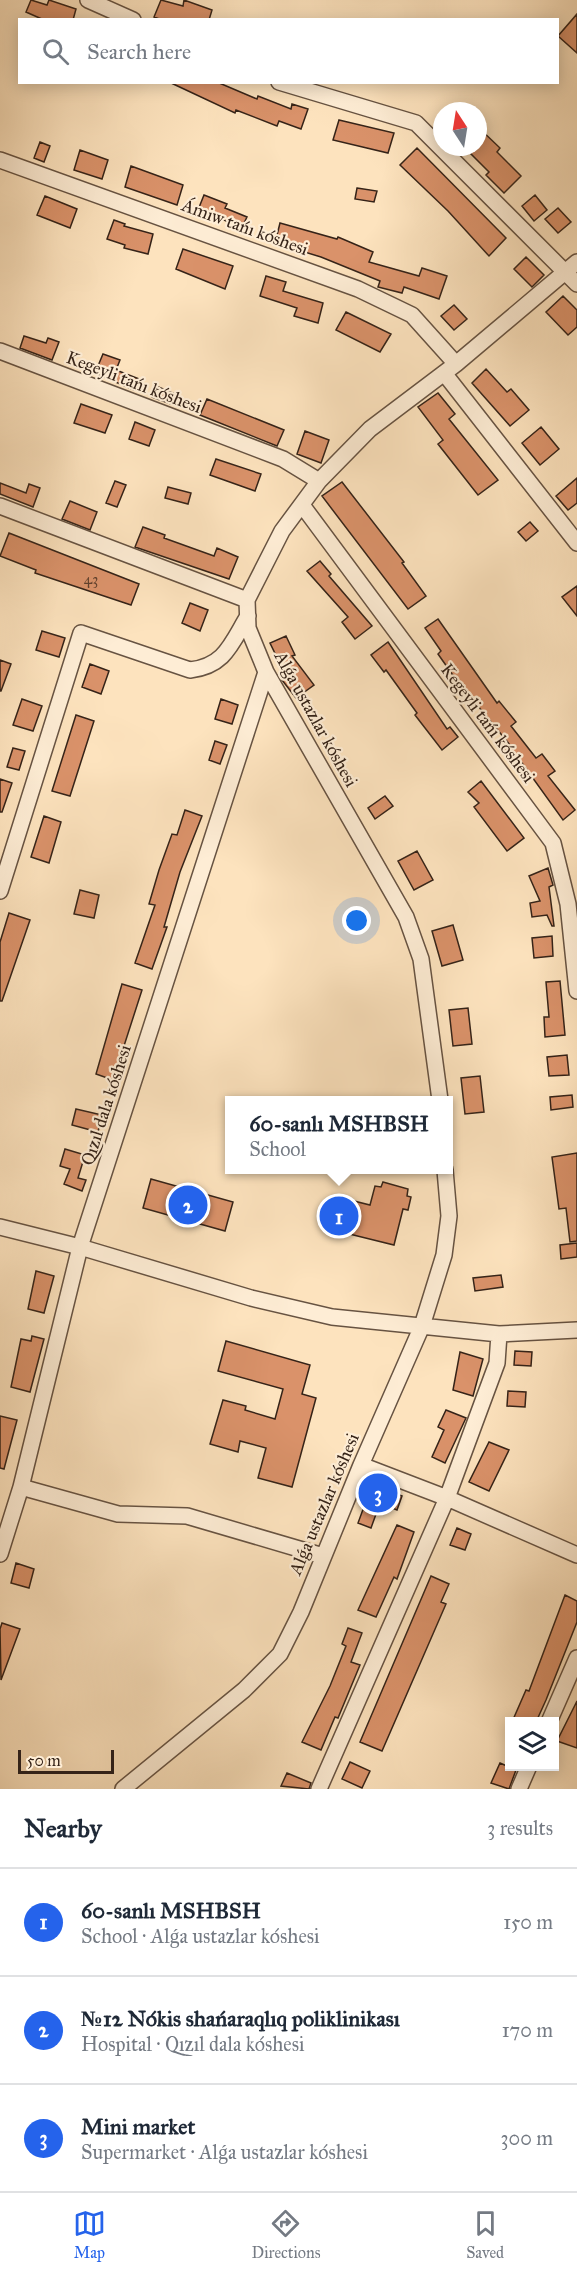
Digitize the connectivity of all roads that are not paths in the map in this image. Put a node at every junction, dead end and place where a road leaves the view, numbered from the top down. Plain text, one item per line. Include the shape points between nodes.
1 (88, 0) edge
2 (128, 18) edge
3 (286, 84) edge
4 (0, 160) edge
5 (572, 267) edge
6 (577, 284) edge
7 (0, 351) edge
8 (450, 369) junction
9 (319, 481) junction
10 (302, 505) junction
11 (0, 506) edge
12 (577, 543) edge
13 (247, 600) junction
14 (248, 616) junction
15 (266, 672) junction
16 (0, 891) edge
17 (577, 991) edge
18 (439, 1096) edge
19 (445, 1174) edge
20 (0, 1227) edge
21 (80, 1247) junction
22 (422, 1326) junction
23 (577, 1330) edge
24 (499, 1334) junction
25 (361, 1465) junction
26 (21, 1487) junction
27 (447, 1498) junction
28 (0, 1554) edge
29 (577, 1555) edge
30 (323, 1556) junction
31 (577, 1658) edge
32 (551, 1717) edge
33 (527, 1771) edge
34 (123, 1789) edge
35 (319, 1789) edge
36 (519, 1789) edge

1 - 2 street
3 - 5 street via 416,123
4 - 8 street, Ámiw tańı kóshesi via 358,289 412,315
5 - 6 street
5 - 8 street
7 - 9 street, Kegeyli tańı kóshesi via 283,459
8 - 9 street via 370,429
8 - 12 street, Ámiw tańı kóshesi
9 - 10 street
10 - 13 street via 282,531
10 - 17 street, Kegeyli tańı kóshesi via 553,843 568,904
11 - 13 street
13 - 14 street, Alǵa ustazlar kóshesi
14 - 15 street, Alǵa ustazlar kóshesi via 248,628
14 - 16 street via 222,659 206,668 190,670 81,633
15 - 18 street, Alǵa ustazlar kóshesi via 406,917 421,959
15 - 21 street, Qızıl dala kóshesi
19 - 22 street, Alǵa ustazlar kóshesi via 449,1216 444,1255
20 - 21 street
21 - 22 street via 250,1298 332,1317
21 - 26 street, Qızıl dala kóshesi
22 - 24 street
22 - 25 street, Alǵa ustazlar kóshesi
23 - 24 street
24 - 27 street via 497,1363
25 - 27 street
25 - 30 street, Alǵa ustazlar kóshesi
26 - 28 street, Qızıl dala kóshesi
26 - 30 street via 118,1514 187,1516
27 - 29 street
27 - 35 street
30 - 34 street, Alǵa ustazlar kóshesi via 280,1654 244,1690
31 - 32 street
33 - 36 street

